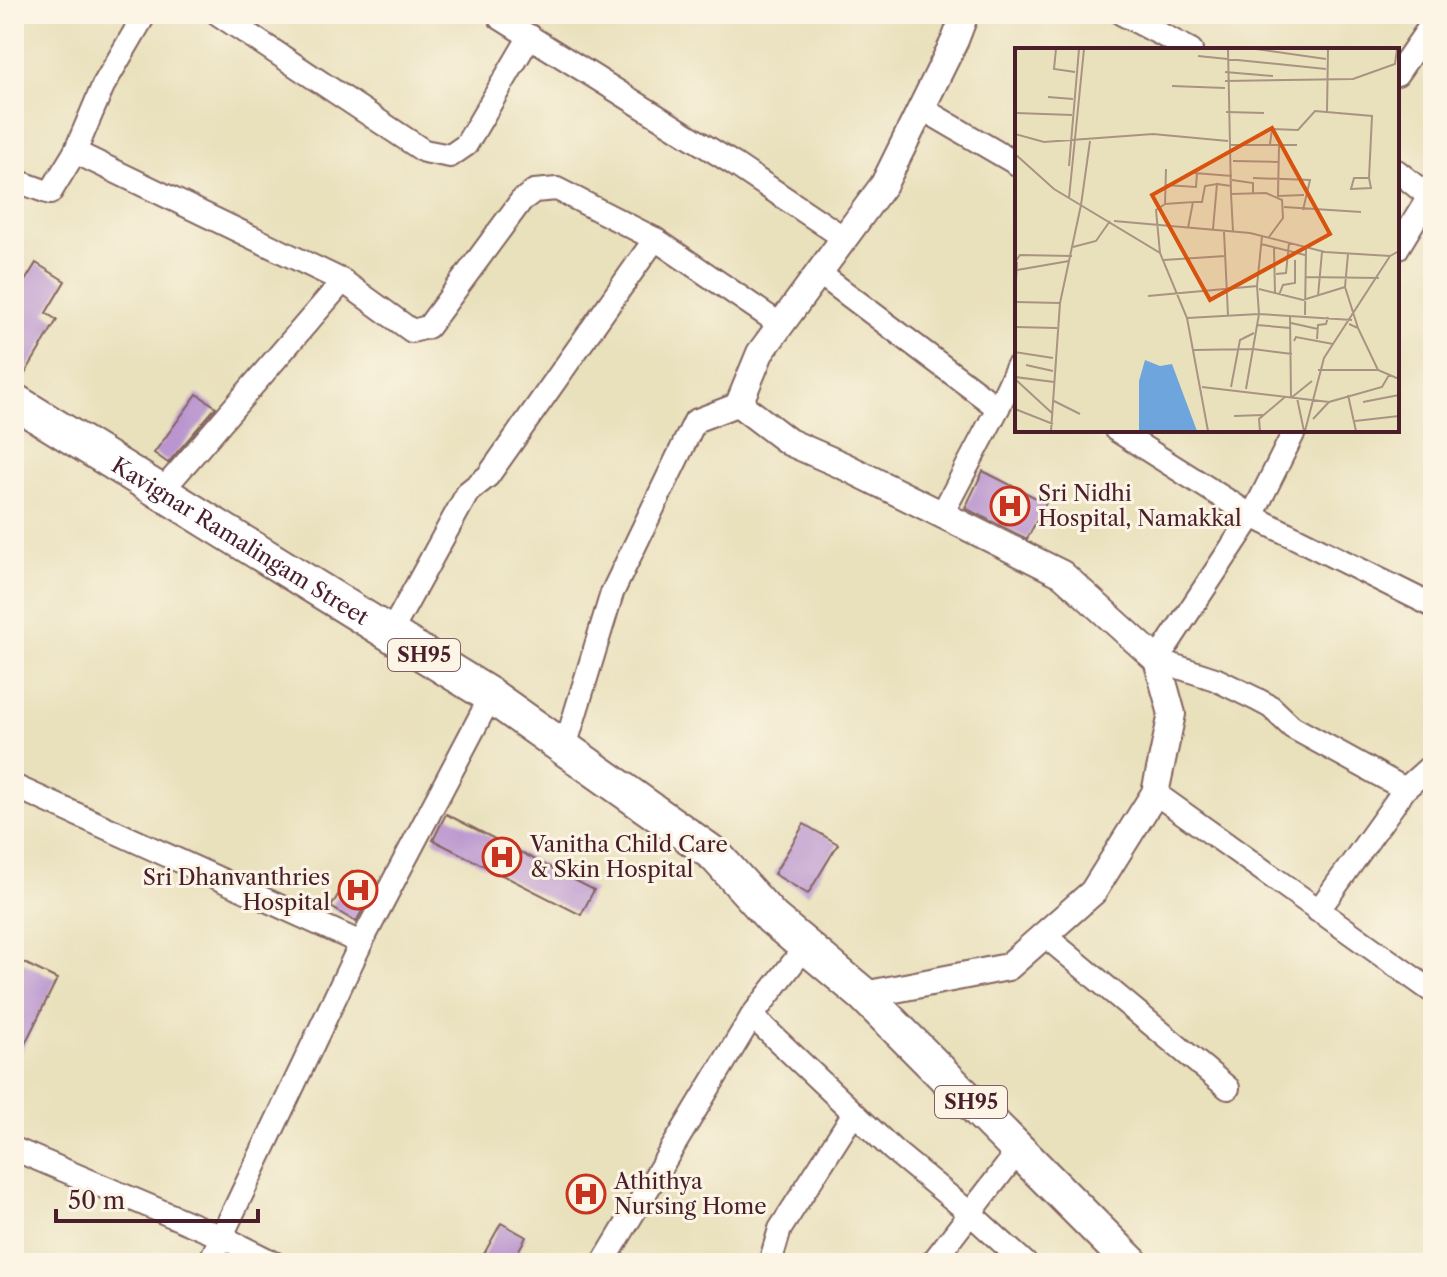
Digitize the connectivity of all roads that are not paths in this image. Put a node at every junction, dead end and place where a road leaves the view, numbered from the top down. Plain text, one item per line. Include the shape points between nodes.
1 (145, 14) edge
2 (218, 14) edge
3 (965, 14) edge
4 (1122, 14) edge
5 (500, 18) dead end
6 (1433, 22) edge
7 (530, 36) junction
8 (1187, 48) edge
9 (1399, 71) edge
10 (921, 108) junction
11 (75, 152) junction
12 (1015, 163) edge
13 (1399, 173) edge
14 (14, 180) edge
15 (1430, 199) edge
16 (844, 238) junction
17 (655, 239) junction
18 (1399, 246) edge
19 (819, 273) junction
20 (343, 281) junction
21 (781, 325) junction
22 (1015, 371) edge
23 (14, 401) edge
24 (739, 404) junction
25 (998, 408) junction
26 (1119, 432) edge
27 (1294, 432) edge
28 (161, 492) junction
29 (942, 514) junction
30 (1252, 516) junction
31 (1433, 606) edge
32 (390, 634) junction
33 (1157, 660) junction
34 (491, 696) junction
35 (565, 747) junction
36 (1433, 764) edge
37 (14, 786) edge
38 (1405, 789) junction
39 (1155, 793) junction
40 (1318, 911) junction
41 (1044, 935) junction
42 (361, 943) junction
43 (806, 946) junction
44 (1433, 992) edge
45 (864, 995) junction
46 (752, 1016) junction
47 (1228, 1088) dead end
48 (854, 1113) junction
49 (14, 1149) edge
50 (1019, 1150) junction
51 (971, 1214) junction
52 (222, 1237) junction
53 (209, 1263) edge
54 (274, 1263) edge
55 (603, 1263) edge
56 (770, 1263) edge
57 (932, 1263) edge
58 (1025, 1263) edge
59 (1131, 1263) edge

1 - 11 street via 103,86
2 - 7 street via 424,151 450,156 466,145
3 - 10 street
4 - 8 street
5 - 7 street
6 - 9 street
7 - 16 street
10 - 12 street
10 - 16 street via 884,184
11 - 14 street via 50,193
11 - 20 street
13 - 15 street
15 - 18 street
16 - 19 street
17 - 20 street via 557,189 534,191 521,201 428,327 412,331
17 - 21 street
17 - 32 street via 488,476 468,492
19 - 21 street
19 - 25 street
20 - 28 street
21 - 24 street via 760,353
22 - 25 street
23 - 28 main road, Kavignar Ramalingam Street / SH95
24 - 29 street via 789,442
24 - 35 street via 695,421 612,593
25 - 29 street
26 - 30 street
27 - 30 street
28 - 32 main road, Kavignar Ramalingam Street / SH95
29 - 33 street via 1062,574
30 - 31 street
30 - 33 street
32 - 34 main road, Kavignar Ramalingam Street / SH95
33 - 38 street via 1256,699 1292,727
33 - 39 street via 1172,714
34 - 35 main road, Kavignar Ramalingam Street / SH95
34 - 42 street
35 - 43 main road, Kavignar Ramalingam Street / SH95 via 715,855 772,918
36 - 38 street
37 - 42 street
38 - 40 street
39 - 40 street
39 - 41 street via 1093,892
40 - 44 street
41 - 45 street via 1008,967
41 - 47 street
42 - 52 street
43 - 45 main road, SH95
43 - 46 street
45 - 50 main road, SH95
46 - 48 street
46 - 55 street
48 - 51 street
48 - 56 street via 780,1229
49 - 52 street
50 - 51 street
50 - 59 main road, SH95
51 - 57 street
51 - 58 street
52 - 53 street
52 - 54 street

